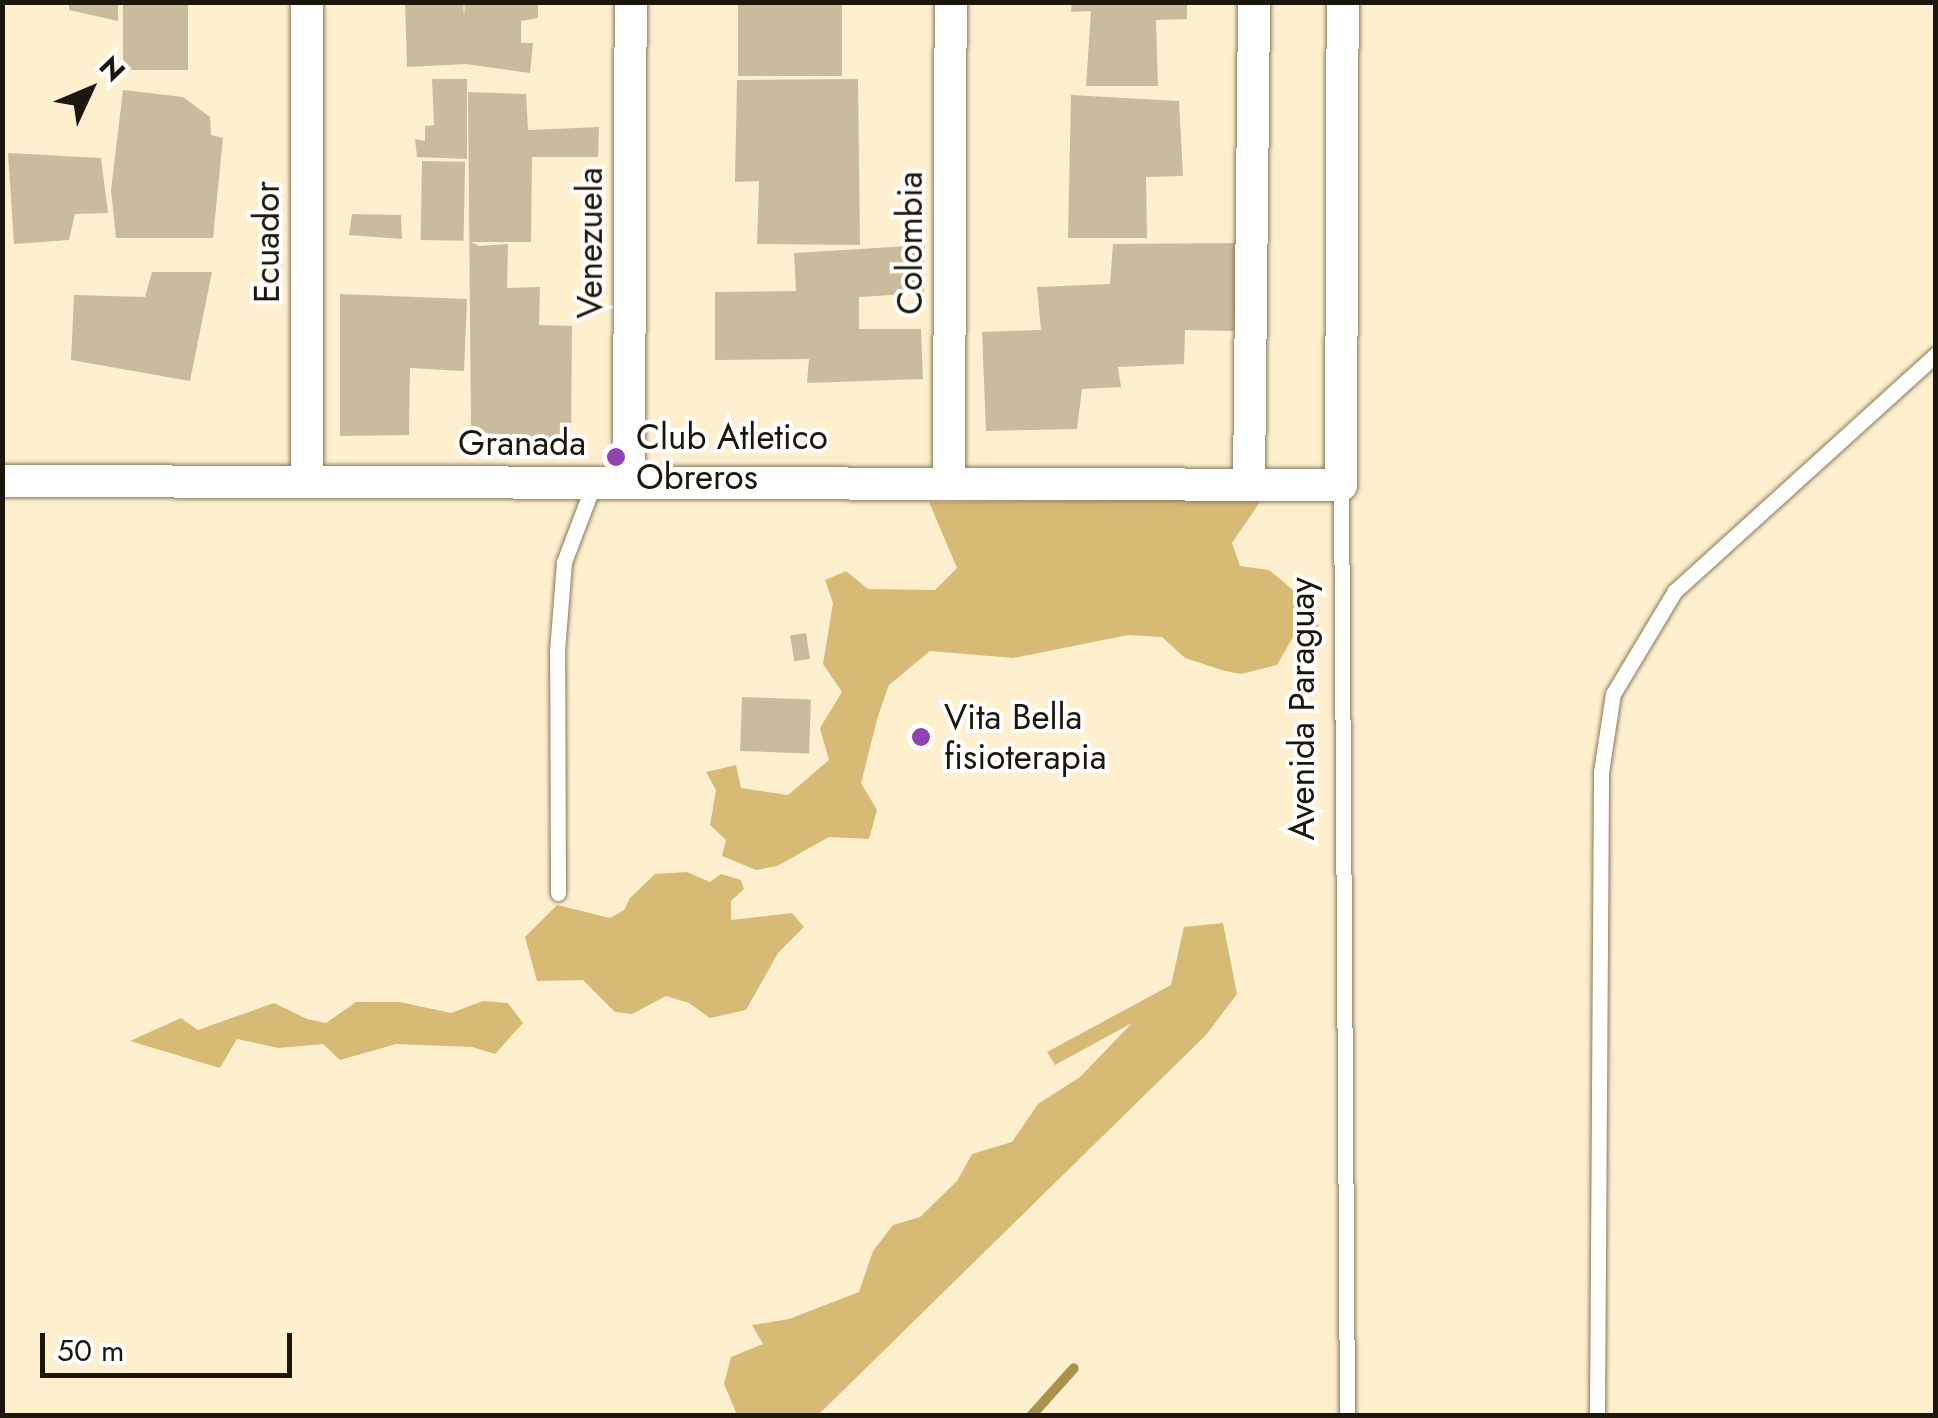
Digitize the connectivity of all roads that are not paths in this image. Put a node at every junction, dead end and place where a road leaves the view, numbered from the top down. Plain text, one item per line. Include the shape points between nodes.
1 (307, 2) edge
2 (632, 2) edge
3 (951, 2) edge
4 (1254, 2) edge
5 (1343, 2) edge
6 (1936, 354) edge
7 (2, 481) edge
8 (307, 482) junction
9 (594, 483) junction
10 (629, 483) junction
11 (949, 484) junction
12 (1249, 484) junction
13 (1341, 485) junction
14 (558, 892) dead end
15 (1347, 1416) edge
16 (1597, 1416) edge

1 - 8 street, Ecuador
2 - 10 street, Venezuela
3 - 11 street, Colombia
4 - 12 street
5 - 13 street, Avenida Paraguay
6 - 16 lane via 1676,590 1613,694 1601,772
7 - 8 street, Granada
8 - 9 street, Granada
9 - 10 street, Granada
9 - 14 lane via 564,562 557,651
10 - 11 street, Granada
11 - 12 street, Granada
12 - 13 street, Granada
13 - 15 lane, Avenida Paraguay

